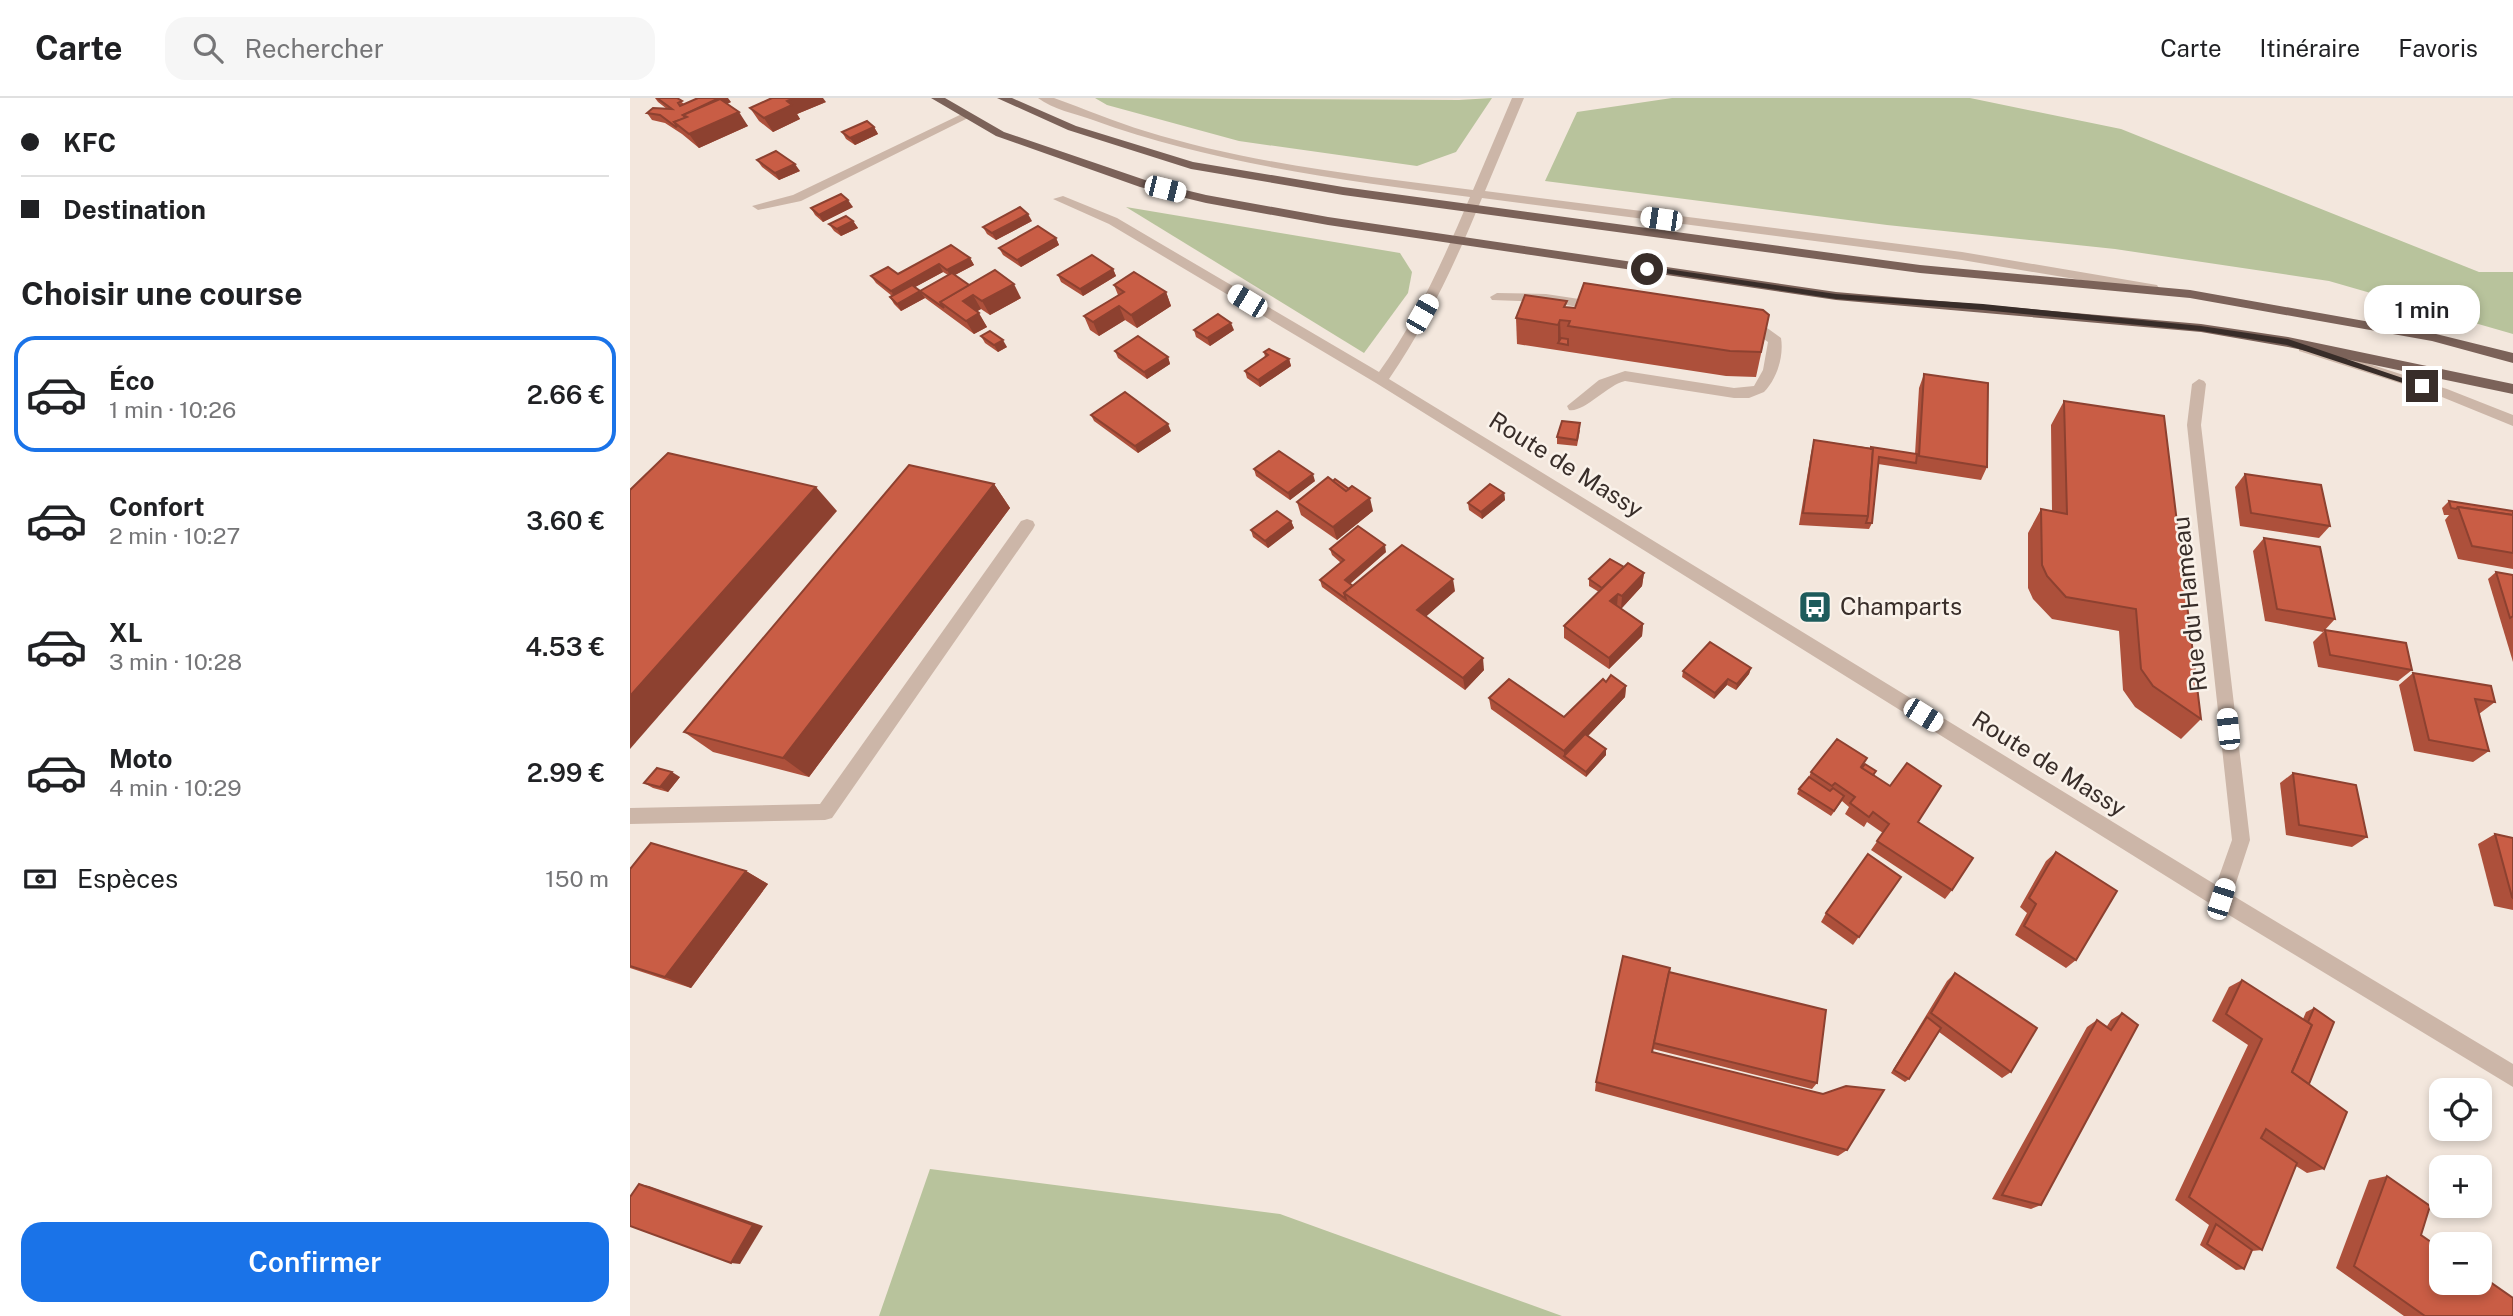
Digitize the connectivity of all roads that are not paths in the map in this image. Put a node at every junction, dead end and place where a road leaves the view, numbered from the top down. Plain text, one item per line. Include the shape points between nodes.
1 (937, 98) edge
2 (1003, 98) edge
3 (1044, 98) edge
4 (1518, 98) edge
5 (966, 115) junction
6 (1479, 194) junction
7 (1059, 198) dead end
8 (758, 206) dead end
9 (1473, 209) junction
10 (1459, 241) junction
11 (2190, 295) junction
12 (1497, 297) dead end
13 (1612, 307) edge
14 (1732, 324) edge
15 (2288, 342) junction
16 (2513, 358) edge
17 (1381, 380) junction
18 (2199, 384) dead end
19 (2513, 389) edge
20 (1574, 406) dead end
21 (2513, 421) edge
22 (1027, 525) dead end
23 (633, 816) edge
24 (2221, 899) junction
25 (2513, 1076) edge

1 - 5 main road
2 - 9 main road via 1072,128 1191,165
3 - 6 street via 1142,134 1209,152 1352,178
4 - 6 street
5 - 8 street via 797,198
5 - 10 main road via 1000,134 1144,184 1218,201
6 - 9 street
6 - 11 street via 1962,256
7 - 17 street, Route de Massy via 1113,221
9 - 10 street
9 - 11 main road via 1920,269
10 - 15 main road via 1836,296 2160,324
10 - 17 street via 1427,306
11 - 16 main road via 2432,337
12 - 13 street
14 - 20 street via 1758,328 1774,338 1774,358 1759,390 1723,392 1626,376 1609,381
15 - 19 main road
15 - 21 street via 2442,392
17 - 24 street, Route de Massy
18 - 24 street, Rue du Hameau via 2194,425 2241,840
22 - 23 street via 825,813
24 - 25 street, Route de Massy

